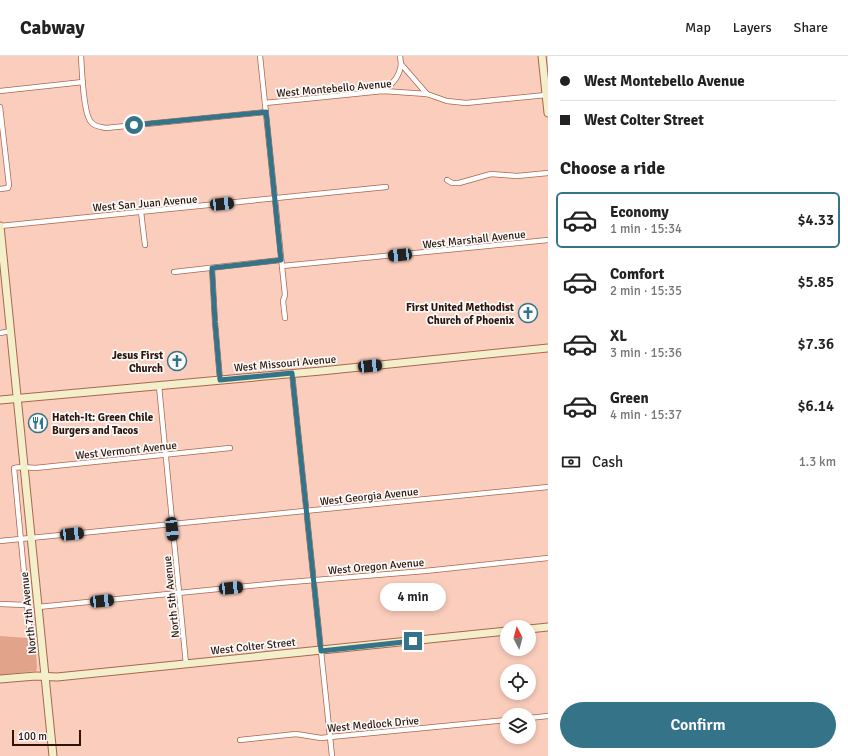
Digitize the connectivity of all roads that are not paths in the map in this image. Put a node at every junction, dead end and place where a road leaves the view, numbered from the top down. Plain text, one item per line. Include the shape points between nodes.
1 (81, 56) edge
2 (260, 56) edge
3 (400, 56) edge
4 (542, 56) edge
5 (401, 64) junction
6 (546, 72) edge
7 (83, 82) junction
8 (0, 91) edge
9 (383, 91) junction
10 (427, 94) junction
11 (546, 95) junction
12 (265, 103) junction
13 (0, 107) edge
14 (266, 112) junction
15 (548, 113) edge
16 (548, 173) edge
17 (447, 180) dead end
18 (386, 187) dead end
19 (0, 189) edge
20 (275, 198) junction
21 (141, 212) junction
22 (0, 226) edge
23 (548, 240) edge
24 (145, 245) dead end
25 (281, 260) junction
26 (2, 264) edge
27 (282, 266) junction
28 (212, 268) junction
29 (174, 272) dead end
30 (285, 318) dead end
31 (11, 331) junction
32 (0, 333) edge
33 (548, 348) edge
34 (292, 373) junction
35 (220, 380) junction
36 (159, 386) junction
37 (18, 399) junction
38 (0, 400) edge
39 (230, 448) dead end
40 (165, 455) junction
41 (25, 469) junction
42 (548, 487) edge
43 (307, 511) junction
44 (172, 524) junction
45 (32, 538) junction
46 (20, 539) junction
47 (0, 541) edge
48 (548, 558) edge
49 (314, 580) junction
50 (179, 593) junction
51 (0, 604) edge
52 (27, 605) junction
53 (38, 607) junction
54 (548, 627) edge
55 (536, 628) edge
56 (500, 632) edge
57 (30, 635) dead end
58 (321, 651) junction
59 (186, 664) junction
60 (45, 676) junction
61 (0, 679) edge
62 (548, 716) edge
63 (536, 717) edge
64 (500, 721) edge
65 (330, 737) junction
66 (240, 740) dead end
67 (53, 756) edge
68 (332, 756) edge

1 - 7 street
2 - 12 street
3 - 5 street
4 - 6 main road
5 - 9 street via 397,78
5 - 10 street
6 - 11 main road
7 - 8 street
7 - 14 street via 87,116 94,125 106,128
9 - 10 street, West Montebello Avenue
9 - 12 street, West Montebello Avenue
10 - 11 street, West Montebello Avenue via 446,101 466,103
11 - 15 main road
12 - 14 street
13 - 19 street via 9,185 8,188
14 - 20 street
16 - 17 street via 517,176 491,174 459,183
18 - 20 street, West San Juan Avenue
20 - 21 street, West San Juan Avenue
20 - 25 street
21 - 22 street, West San Juan Avenue
21 - 24 street
22 - 26 main road, North 7th Avenue
23 - 27 street, West Marshall Avenue
25 - 27 street
25 - 28 street
26 - 31 main road, North 7th Avenue
27 - 30 street
28 - 29 street
28 - 35 street
31 - 32 street
31 - 37 main road, North 7th Avenue
33 - 34 main road, West Missouri Avenue
34 - 35 main road, West Missouri Avenue
34 - 43 street
35 - 36 main road, West Missouri Avenue
36 - 37 main road, West Missouri Avenue
36 - 40 street, North 5th Avenue
37 - 38 main road, West Missouri Avenue
37 - 41 main road, North 7th Avenue
39 - 40 street, West Vermont Avenue
40 - 41 street, West Vermont Avenue
40 - 44 street, North 5th Avenue
41 - 45 main road, North 7th Avenue
41 - 46 street, North 7th Avenue via 17,467 14,470
42 - 43 street, West Georgia Avenue
43 - 44 street, West Georgia Avenue
43 - 49 street
44 - 45 street, West Georgia Avenue
44 - 50 street, North 5th Avenue
45 - 46 street, West Georgia Avenue
45 - 53 main road, North 7th Avenue
46 - 47 street, West Georgia Avenue
46 - 52 street, North 7th Avenue
48 - 49 street, West Oregon Avenue
49 - 50 street, West Oregon Avenue
49 - 58 street
50 - 53 street, West Oregon Avenue
50 - 59 street, North 5th Avenue
51 - 52 street
52 - 57 street, North 7th Avenue
53 - 60 main road, North 7th Avenue
54 - 55 main road
56 - 58 main road, West Colter Street
58 - 59 main road, West Colter Street
58 - 65 street
59 - 60 main road, West Colter Street via 57,677
60 - 61 main road, West Colter Street
60 - 67 main road, North 7th Avenue
62 - 63 street
64 - 65 street, West Medlock Drive
65 - 66 street, West Medlock Drive via 296,734
65 - 68 street

